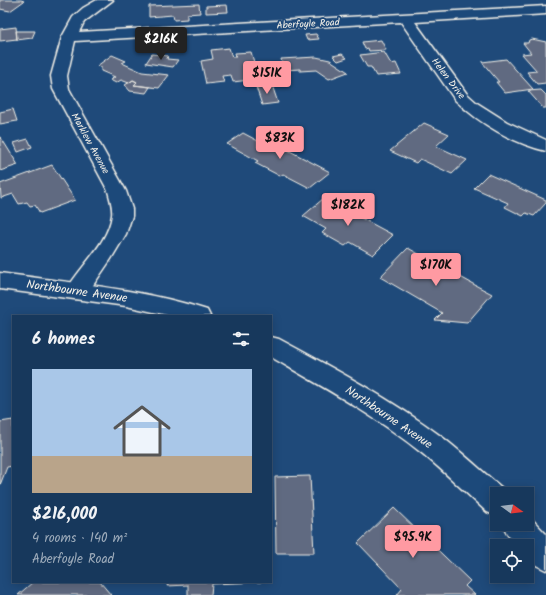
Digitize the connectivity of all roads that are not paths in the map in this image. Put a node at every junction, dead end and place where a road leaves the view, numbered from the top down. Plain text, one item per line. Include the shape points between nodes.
1 (106, 0) edge
2 (546, 10) edge
3 (405, 18) junction
4 (69, 37) junction
5 (546, 146) edge
6 (0, 281) edge
7 (77, 291) junction
8 (196, 315) edge
9 (272, 347) edge
10 (490, 496) edge
11 (524, 531) edge
12 (546, 555) edge

1 - 4 street, Marklew Avenue via 78,20
2 - 3 street, Aberfoyle Road
3 - 4 street, Aberfoyle Road
3 - 5 street, Helen Drive via 461,97 472,108 501,126
4 - 7 street, Marklew Avenue via 59,76 61,89 122,202 122,215 110,242
6 - 7 street, Northbourne Avenue
7 - 8 street, Northbourne Avenue via 142,300
9 - 10 street, Northbourne Avenue via 340,384 401,423 433,446
11 - 12 street

